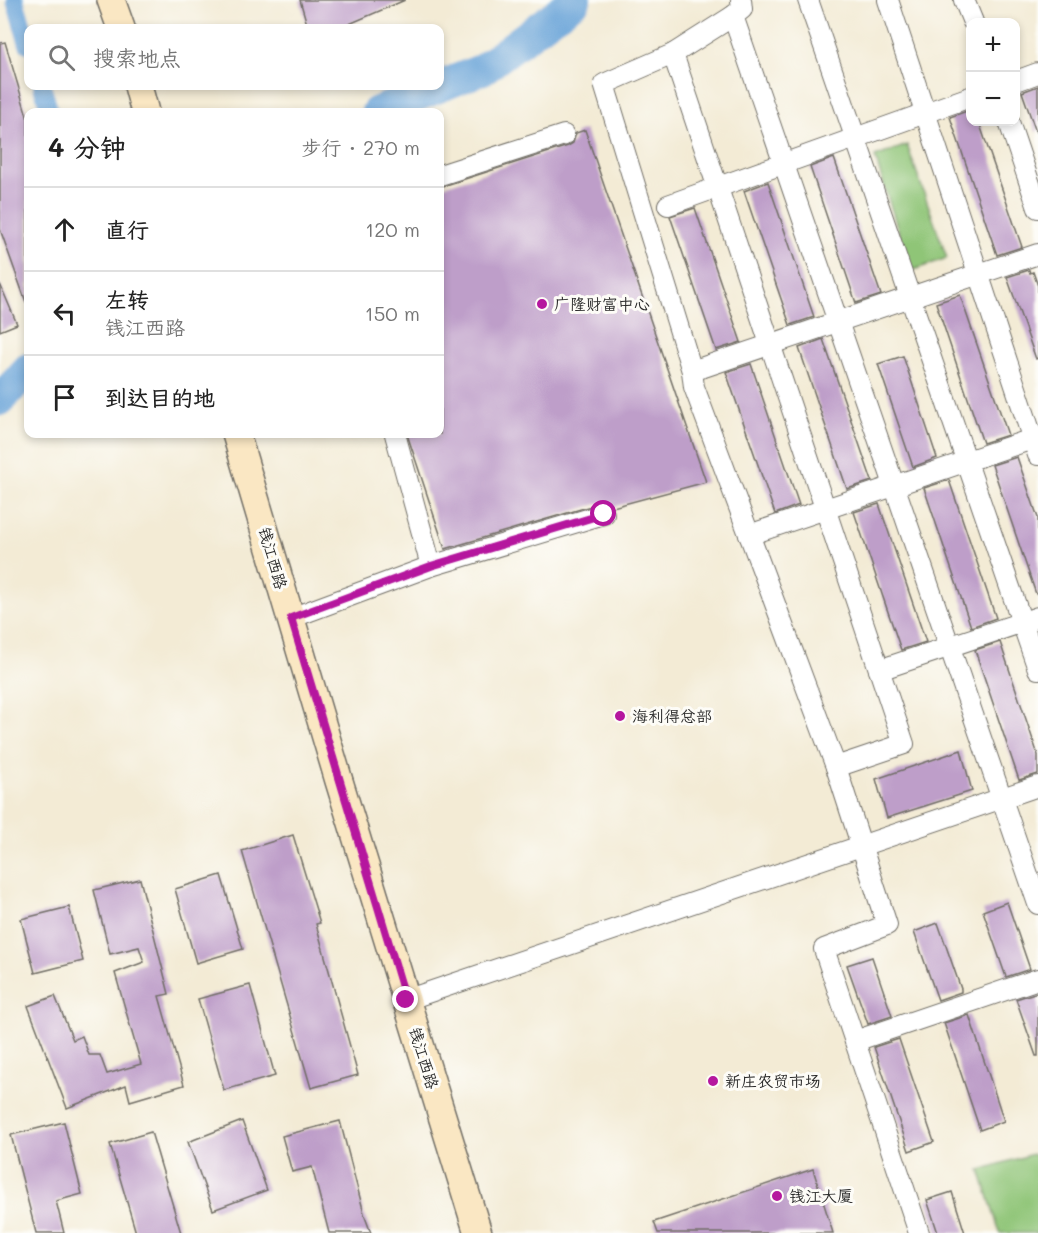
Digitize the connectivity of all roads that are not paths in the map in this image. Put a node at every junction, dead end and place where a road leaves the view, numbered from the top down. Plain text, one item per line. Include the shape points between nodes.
1 (111, 0) edge
2 (808, 0) edge
3 (888, 0) edge
4 (964, 0) edge
5 (737, 8) edge
6 (971, 18) edge
7 (120, 24) edge
8 (673, 54) junction
9 (1038, 73) edge
10 (1020, 80) edge
11 (139, 90) edge
12 (966, 98) edge
13 (144, 108) edge
14 (924, 114) junction
15 (1010, 126) edge
16 (564, 135) dead end
17 (856, 138) junction
18 (784, 163) junction
19 (444, 174) edge
20 (717, 187) junction
21 (668, 205) dead end
22 (1038, 208) edge
23 (1038, 254) edge
24 (978, 275) junction
25 (909, 298) junction
26 (839, 321) junction
27 (770, 344) junction
28 (692, 371) junction
29 (238, 438) edge
30 (396, 438) edge
31 (1036, 444) edge
32 (966, 462) junction
33 (895, 486) junction
34 (825, 509) junction
35 (604, 514) dead end
36 (749, 535) junction
37 (431, 566) junction
38 (291, 618) junction
39 (1030, 619) edge
40 (951, 646) junction
41 (1038, 669) edge
42 (879, 670) junction
43 (836, 767) junction
44 (1038, 786) edge
45 (1003, 798) junction
46 (860, 845) junction
47 (1038, 904) edge
48 (1038, 979) edge
49 (406, 1000) junction
50 (855, 1041) junction
51 (478, 1233) edge
52 (919, 1233) edge

1 - 7 main road
2 - 17 street
3 - 14 street
4 - 6 street
5 - 8 street
5 - 18 street
8 - 20 street
8 - 28 street via 604,84
9 - 10 street
11 - 13 main road
12 - 14 street
14 - 17 street
14 - 24 street
15 - 22 street
16 - 19 street
17 - 18 street
17 - 25 street
18 - 20 street
18 - 26 street
20 - 21 street
20 - 27 street
23 - 24 street
24 - 25 street
24 - 31 street
25 - 26 street
25 - 32 street
26 - 27 street
26 - 33 street
27 - 28 street
27 - 34 street
28 - 36 street via 694,387
29 - 38 main road, 钱江西路
30 - 37 street
31 - 32 street
32 - 33 street
32 - 39 street
33 - 34 street
33 - 40 street
34 - 36 street
34 - 42 street
35 - 37 street
36 - 43 street
37 - 38 street
38 - 49 main road, 钱江西路
39 - 40 street
39 - 41 street
40 - 42 street
40 - 45 street
42 - 43 street via 904,744
43 - 46 street
44 - 45 street
45 - 46 street
45 - 47 street
46 - 49 street
46 - 50 street via 887,925 824,949
48 - 50 street
49 - 51 main road, 钱江西路
50 - 52 street

